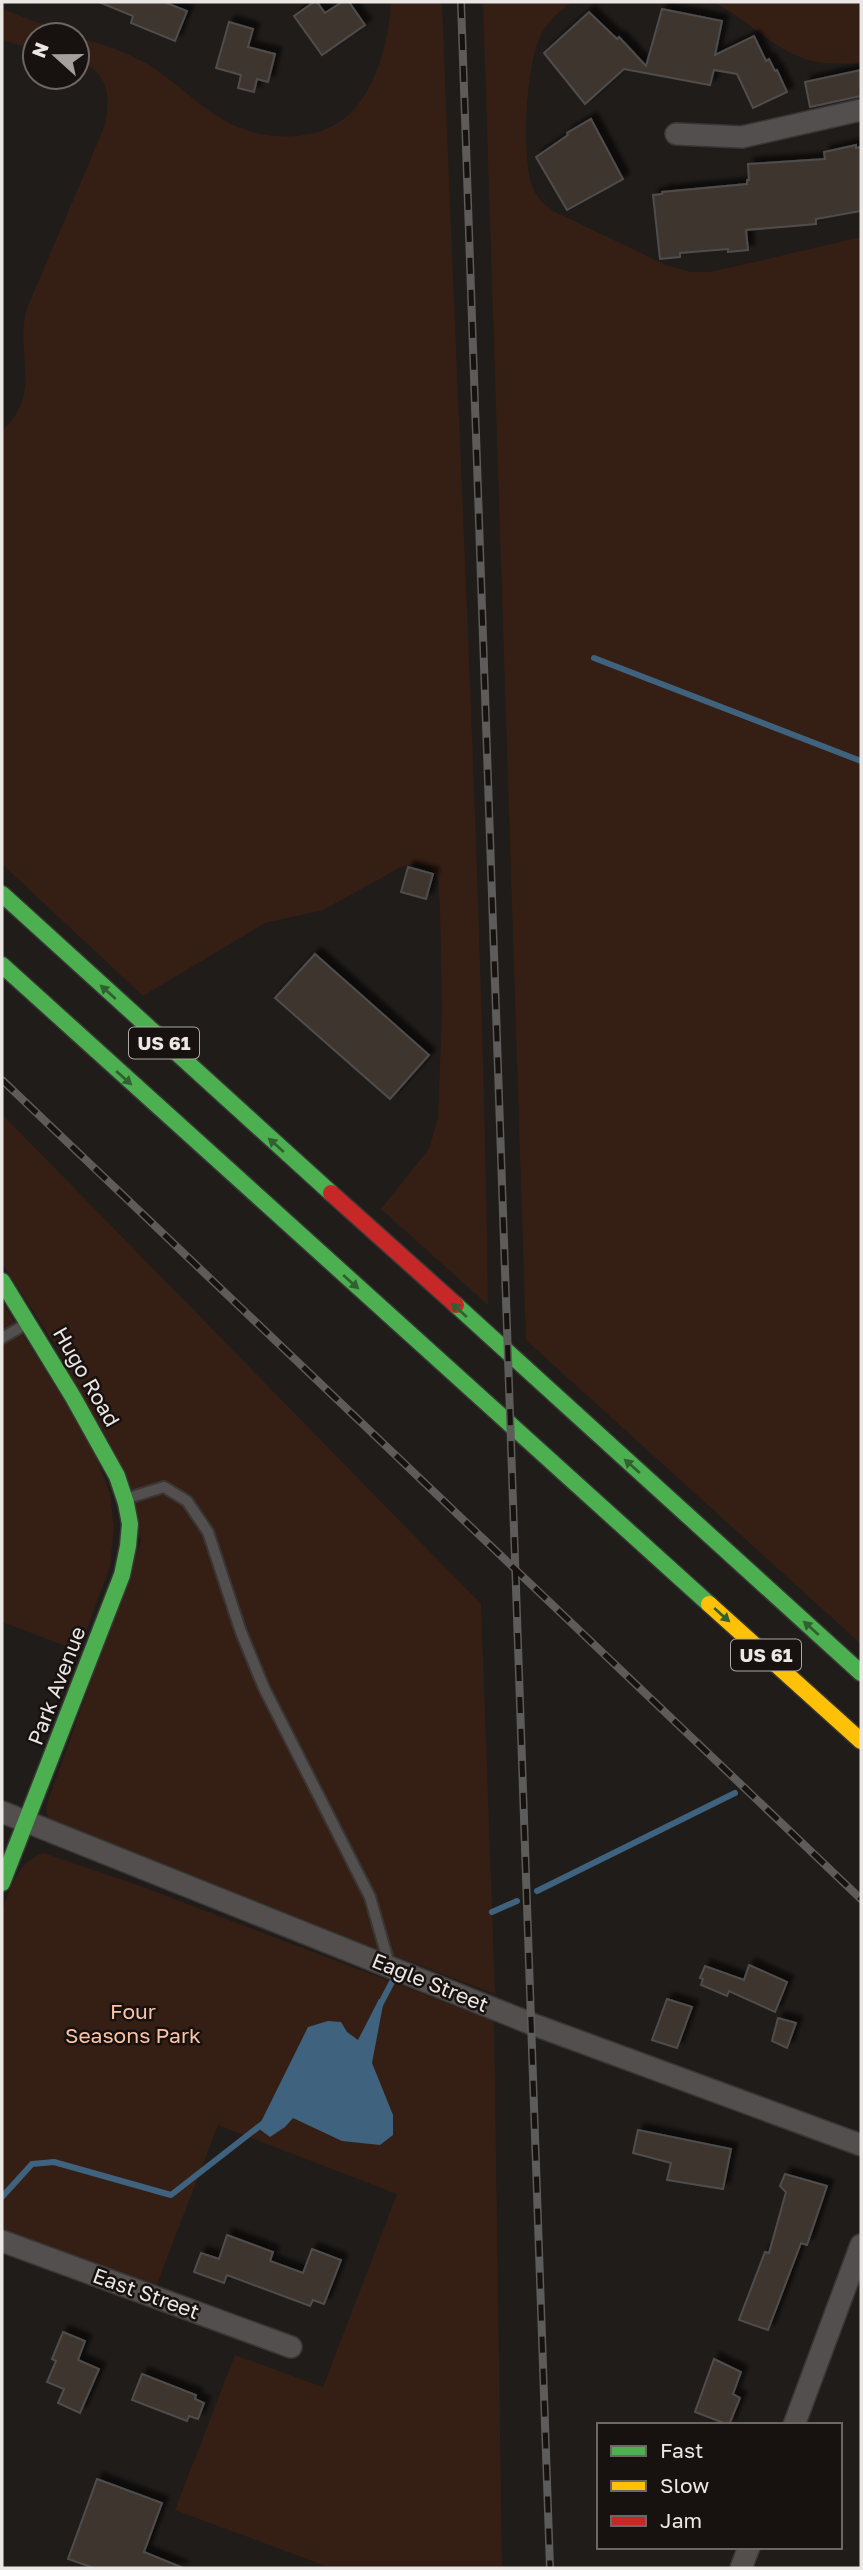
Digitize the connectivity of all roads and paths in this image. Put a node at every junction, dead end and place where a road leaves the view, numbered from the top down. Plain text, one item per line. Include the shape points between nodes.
1 (861, 110) edge
2 (676, 134) dead end
3 (2, 894) edge
4 (2, 965) edge
5 (2, 1281) edge
6 (29, 1322) junction
7 (2, 1338) edge
8 (126, 1499) junction
9 (861, 1673) edge
10 (861, 1741) edge
11 (2, 1812) edge
12 (27, 1821) junction
13 (2, 1883) edge
14 (390, 1967) junction
15 (861, 2145) edge
16 (2, 2241) edge
17 (861, 2245) edge
18 (291, 2347) dead end
19 (795, 2423) edge
20 (747, 2549) edge
21 (741, 2567) edge

1 - 2 street via 742,137
9 -> 3 main road, US 61
4 -> 10 main road, US 61
5 - 6 main road, Hugo Road
6 - 7 lane
6 - 8 main road, Hugo Road via 113,1467
8 - 12 main road, Park Avenue via 130,1520 122,1575
8 - 14 lane via 164,1487 187,1501 208,1532 264,1688 370,1897
11 - 12 street, Eagle Street
12 - 13 main road, Park Avenue
12 - 14 street, Eagle Street
14 - 15 street, Eagle Street
16 - 18 street, East Street
17 - 19 street
20 - 21 street

